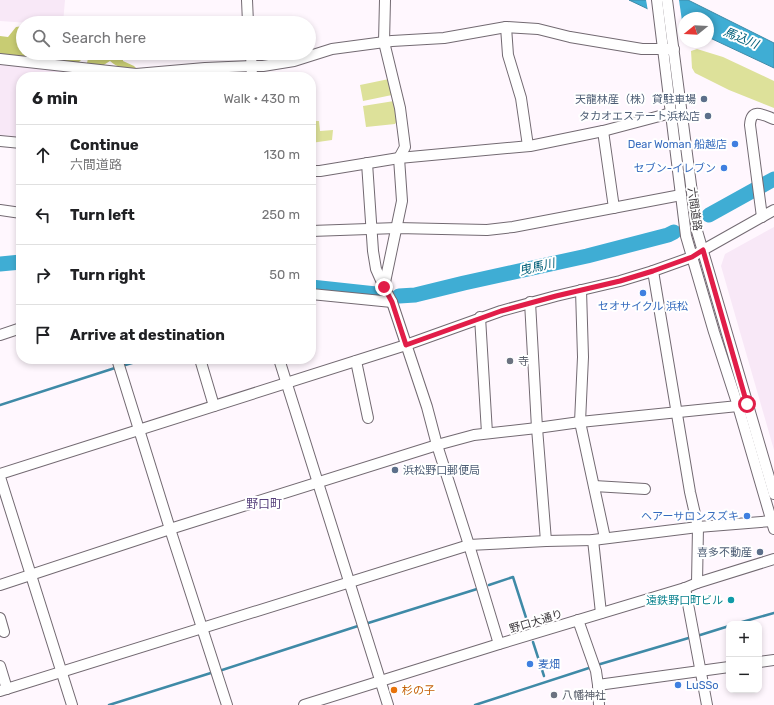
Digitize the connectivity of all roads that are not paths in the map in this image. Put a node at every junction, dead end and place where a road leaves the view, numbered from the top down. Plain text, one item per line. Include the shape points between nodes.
1 (246, 0) edge
2 (385, 0) edge
3 (657, 0) edge
4 (667, 0) edge
5 (247, 16) edge
6 (506, 27) junction
7 (384, 42) junction
8 (668, 49) junction
9 (316, 54) edge
10 (0, 59) edge
11 (252, 60) edge
12 (297, 60) edge
13 (252, 66) junction
14 (104, 72) edge
15 (170, 72) edge
16 (252, 72) edge
17 (671, 113) junction
18 (774, 119) edge
19 (603, 131) junction
20 (0, 141) edge
21 (16, 143) edge
22 (528, 146) junction
23 (399, 158) junction
24 (367, 163) junction
25 (316, 171) edge
26 (681, 195) junction
27 (614, 208) junction
28 (0, 210) edge
29 (774, 210) edge
30 (16, 212) edge
31 (762, 217) junction
32 (397, 228) junction
33 (371, 229) junction
34 (316, 231) edge
35 (703, 250) junction
36 (692, 257) junction
37 (653, 271) junction
38 (384, 287) junction
39 (581, 290) junction
40 (316, 294) edge
41 (392, 302) junction
42 (530, 302) junction
43 (480, 317) junction
44 (16, 329) edge
45 (0, 334) edge
46 (406, 345) junction
47 (356, 361) junction
48 (118, 364) edge
49 (201, 364) edge
50 (280, 364) edge
51 (286, 383) junction
52 (214, 406) junction
53 (738, 406) junction
54 (677, 412) junction
55 (368, 418) dead end
56 (580, 422) junction
57 (537, 428) junction
58 (139, 429) junction
59 (487, 433) junction
60 (437, 445) junction
61 (0, 475) edge
62 (319, 482) junction
63 (594, 486) junction
64 (645, 489) dead end
65 (774, 494) edge
66 (773, 525) edge
67 (698, 528) junction
68 (170, 529) junction
69 (605, 538) junction
70 (593, 540) junction
71 (546, 541) junction
72 (469, 544) junction
73 (774, 559) edge
74 (31, 574) junction
75 (349, 582) junction
76 (697, 584) junction
77 (0, 585) edge
78 (685, 588) junction
79 (601, 613) junction
80 (0, 618) edge
81 (578, 620) junction
82 (203, 628) junction
83 (4, 632) dead end
84 (499, 644) junction
85 (774, 660) edge
86 (762, 662) edge
87 (0, 666) edge
88 (726, 667) edge
89 (701, 671) junction
90 (62, 672) junction
91 (380, 682) junction
92 (598, 686) junction
93 (3, 690) edge
94 (72, 705) edge
95 (227, 705) edge
96 (304, 705) edge
97 (388, 705) edge
98 (599, 705) edge
99 (706, 705) edge

1 - 5 street
2 - 7 street
3 - 8 street, 六間道路 via 661,29
4 - 8 street, 六間道路 via 672,34
6 - 7 street via 444,38
6 - 8 street via 538,29 575,38 642,48
6 - 22 street via 508,55 521,98
7 - 9 street via 332,49
7 - 23 street via 400,108 404,147
8 - 17 street, 六間道路
8 - 35 street, 六間道路 via 697,231
10 - 14 street
11 - 13 street
12 - 13 street
13 - 15 street
13 - 16 street
17 - 19 street
17 - 26 street, 六間道路
18 - 31 street via 756,113 750,120
19 - 22 street
19 - 27 street
20 - 21 street
22 - 23 street
23 - 24 street
23 - 32 street via 402,201
24 - 25 street
24 - 33 street
26 - 27 street
26 - 36 street, 六間道路 via 686,236
27 - 32 street via 487,230
28 - 30 street
29 - 31 street
31 - 35 street
32 - 33 street
32 - 38 street
33 - 34 street
33 - 38 street via 376,269
35 - 36 street
35 - 65 street, 六間道路
36 - 37 street
36 - 53 street, 六間道路
37 - 39 street
37 - 54 street
38 - 41 street
39 - 42 street
39 - 56 street via 583,357
40 - 41 street
41 - 46 street
42 - 43 street
42 - 57 street
43 - 46 street
43 - 59 street
44 - 45 street
46 - 47 street
46 - 60 street
47 - 51 street
47 - 55 street
48 - 58 street
49 - 52 street
50 - 51 street
51 - 52 street
51 - 62 street
52 - 58 street
53 - 54 street
53 - 66 street, 六間道路
54 - 56 street
54 - 67 street
56 - 57 street
56 - 63 street
57 - 59 street
57 - 71 street
58 - 61 street
58 - 68 street
59 - 60 street via 474,434
60 - 62 street
60 - 72 street
61 - 74 street
62 - 68 street
62 - 75 street
63 - 64 street
63 - 69 street
66 - 67 street
67 - 69 street
67 - 76 street
68 - 74 street
68 - 82 street
69 - 70 street
70 - 71 street
70 - 79 street
71 - 72 street
72 - 75 street
72 - 84 street
73 - 76 street, 野口大通り
74 - 77 street
74 - 90 street
75 - 82 street
75 - 91 street
76 - 78 street, 野口大通り
78 - 79 street, 野口大通り
78 - 89 street
79 - 81 street, 野口大通り
80 - 83 street
81 - 84 street, 野口大通り
81 - 92 street via 596,672
82 - 90 street
82 - 95 street
84 - 91 street, 野口大通り
85 - 86 street
87 - 93 street
88 - 89 street
89 - 92 street
89 - 99 street
90 - 93 street
90 - 94 street
91 - 96 street, 野口大通り
91 - 97 street
92 - 98 street

